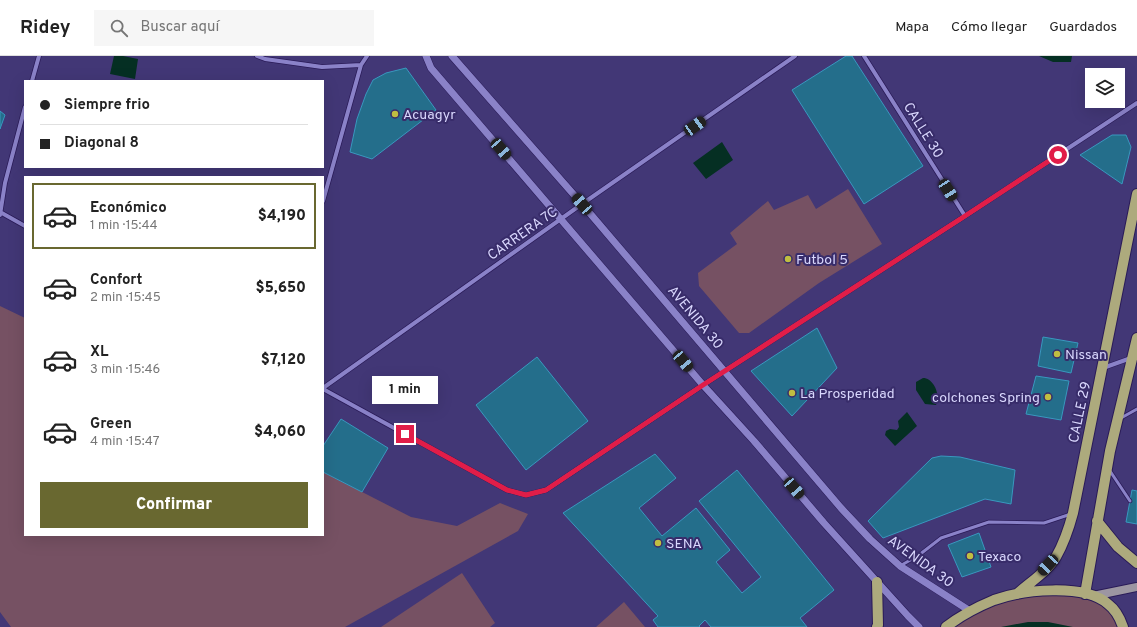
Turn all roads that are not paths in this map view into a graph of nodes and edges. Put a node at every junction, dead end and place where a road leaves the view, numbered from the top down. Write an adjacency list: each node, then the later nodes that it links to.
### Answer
1 (38, 56): 9 (street)
2 (257, 56): 8 (street)
3 (367, 56): 8 (street)
4 (426, 56): 17 (street)
5 (452, 56): 14 (street, AVENIDA 30)
6 (795, 56): 14 (street, CARRERA 7C)
7 (864, 56): 16 (street, CALLE 30)
8 (361, 65): 13 (street)
9 (32, 80)
10 (1137, 102): 16 (street)
11 (24, 111): 15 (street)
12 (1137, 194): 21 (main road, CALLE 29)
13 (324, 197)
14 (582, 204): 17 (street, CARRERA 7C); 22 (street, AVENIDA 30)
15 (0, 213): 18 (street)
16 (965, 216): 22 (street)
17 (561, 219): 23 (street); 24 (street, CARRERA 7C)
18 (24, 225)
19 (1137, 338): 20 (main road)
20 (1135, 356): 21 (street); 27 (main road)
21 (1103, 368): 30 (main road, CALLE 29)
22 (725, 371): 23 (street); 33 (street, AVENIDA 30)
23 (703, 385): 25 (street); 34 (street)
24 (324, 387)
25 (324, 389)
26 (1137, 409): 27 (lane)
27 (1117, 420): 28 (main road)
28 (1107, 468): 29 (lane); 31 (main road)
29 (1130, 501)
30 (1073, 513): 33 (lane); 36 (main road, CALLE 29)
31 (1097, 521): 32 (main road); 37 (main road)
32 (1137, 563)
33 (900, 566): 38 (street, AVENIDA 30)
34 (877, 582): 39 (main road); 40 (street)
35 (1137, 586): 37 (main road)
36 (1017, 594): 37 (main road); 38 (main road)
37 (1089, 595): 42 (main road)
38 (970, 611): 41 (main road)
39 (877, 627)
40 (919, 627)
41 (946, 627)
42 (1123, 627)

